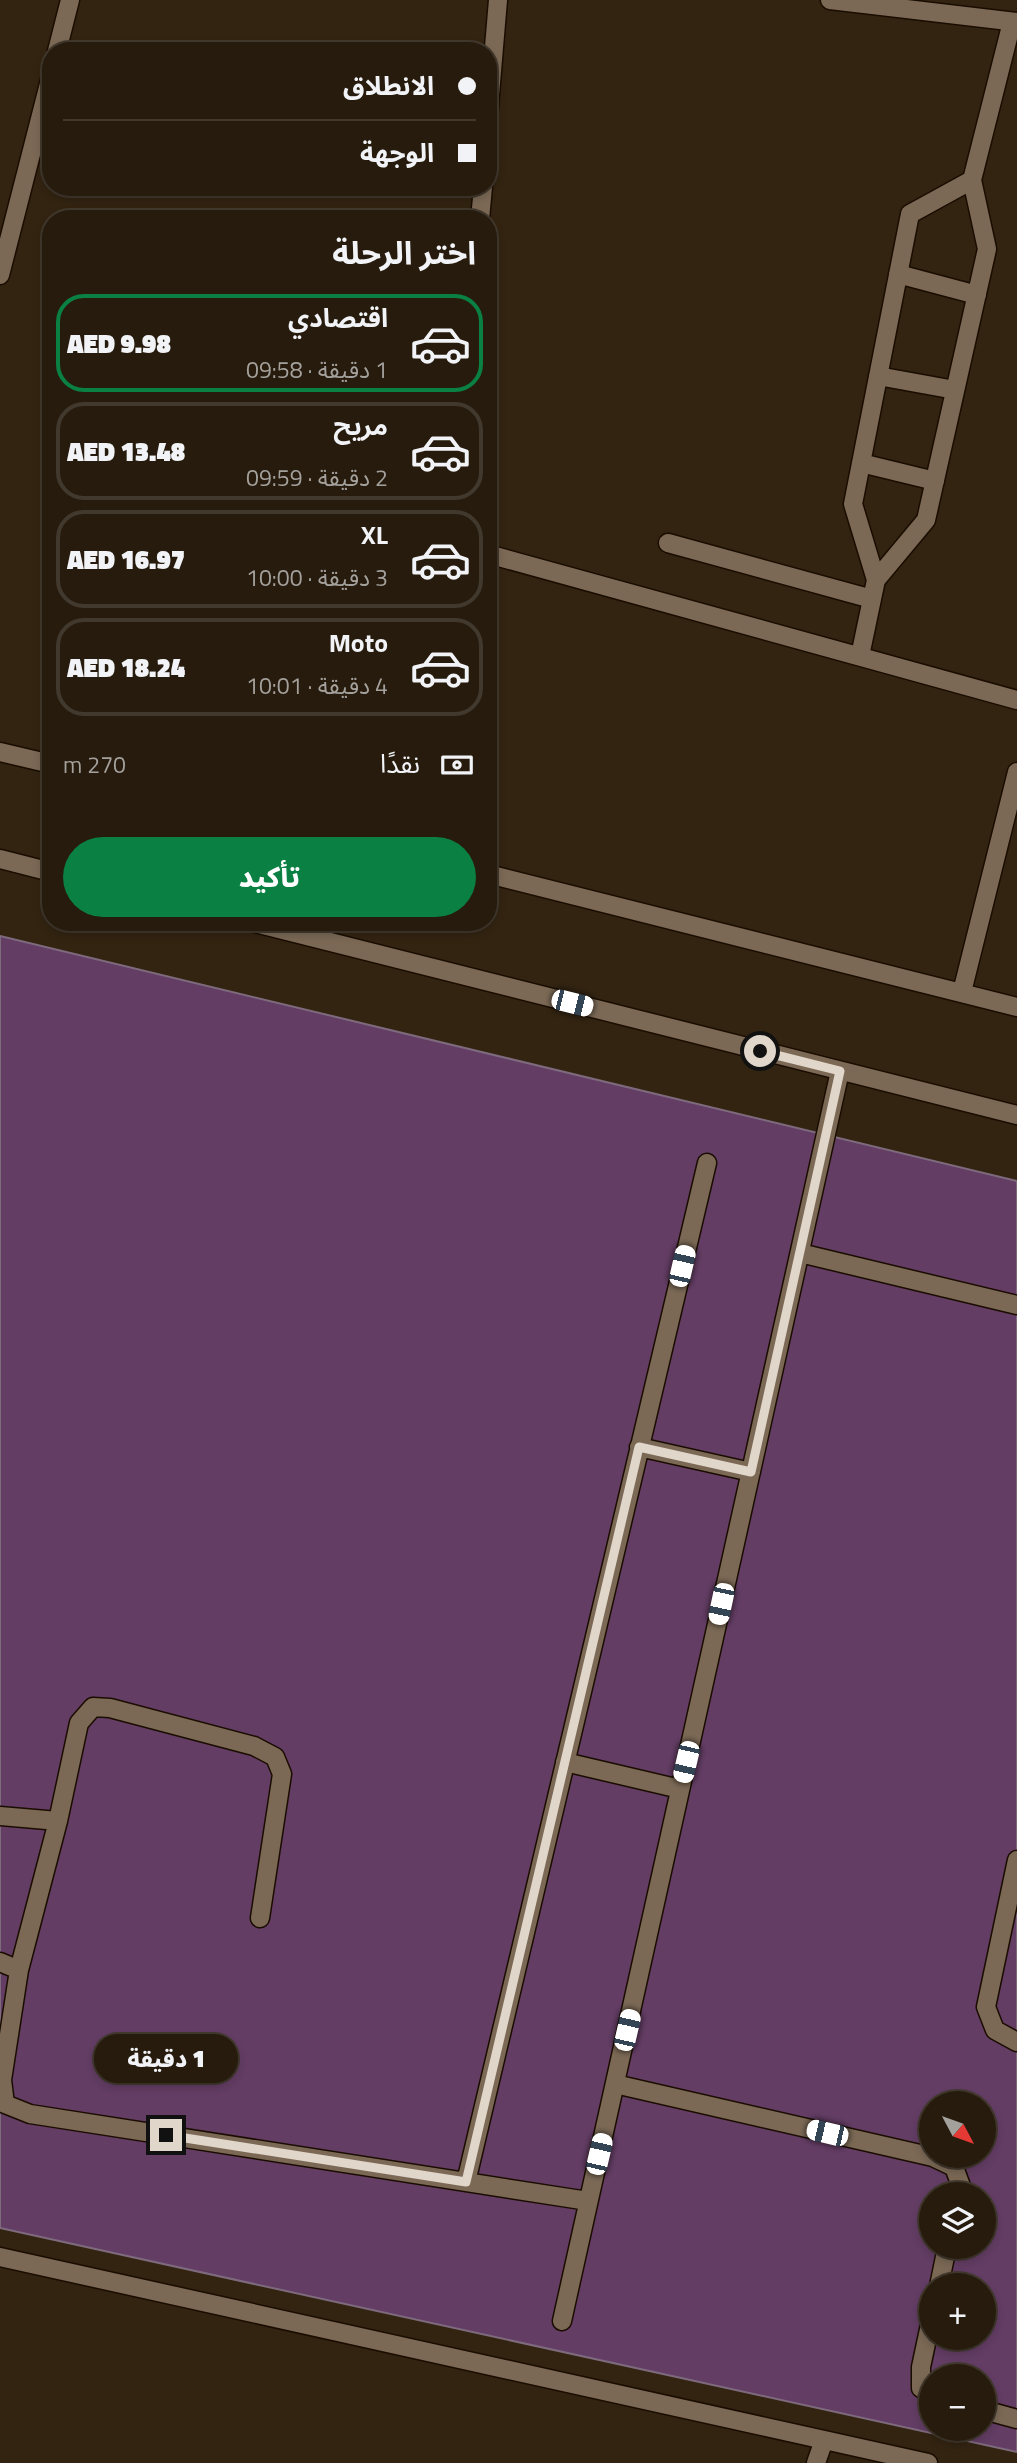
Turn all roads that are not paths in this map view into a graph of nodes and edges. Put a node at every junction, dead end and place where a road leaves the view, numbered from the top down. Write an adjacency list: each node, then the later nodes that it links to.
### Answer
1 (70, 0): 5 (street)
2 (498, 0): 6 (street)
3 (830, 0): 4 (street)
4 (1014, 22): 8 (street)
5 (59, 42)
6 (494, 42)
7 (42, 111): 10 (street)
8 (972, 180): 9 (street); 11 (street)
9 (898, 274): 11 (street); 12 (street)
10 (0, 275)
11 (977, 295): 13 (street)
12 (878, 376): 13 (street); 14 (street)
13 (955, 390): 15 (street)
14 (861, 463): 15 (street); 18 (street)
15 (935, 481): 18 (street)
16 (668, 542): 19 (street)
17 (497, 556): 20 (street)
18 (876, 580): 19 (street)
19 (872, 599): 20 (street)
20 (860, 656): 21 (street)
21 (1017, 699)
22 (0, 752): 23 (street)
23 (42, 762)
24 (1017, 772): 29 (street)
25 (0, 859): 26 (street)
26 (42, 870)
27 (497, 876): 29 (street)
28 (287, 931): 31 (street)
29 (962, 992): 30 (street)
30 (1017, 1007)
31 (840, 1071): 32 (street); 34 (street)
32 (1017, 1115)
33 (707, 1163): 36 (street)
34 (800, 1253): 35 (street); 37 (street)
35 (1017, 1305)
36 (639, 1447): 37 (street); 38 (street)
37 (751, 1472): 39 (street)
38 (565, 1762): 39 (street); 49 (street)
39 (680, 1789): 48 (street)
40 (0, 1816): 41 (street)
41 (58, 1821): 44 (street); 46 (street)
42 (1017, 1860): 43 (street)
43 (1012, 1904): 47 (street)
44 (260, 1918)
45 (0, 1962): 46 (street)
46 (19, 1970): 49 (street)
47 (1017, 2042)
48 (615, 2084): 50 (street); 51 (street)
49 (466, 2182): 51 (street)
50 (960, 2182)
51 (588, 2201): 53 (street)
52 (0, 2257): 56 (street)
53 (562, 2321)
54 (996, 2413): 55 (street)
55 (1017, 2419)
56 (824, 2440): 57 (street); 58 (street)
57 (816, 2463)
58 (928, 2463)

